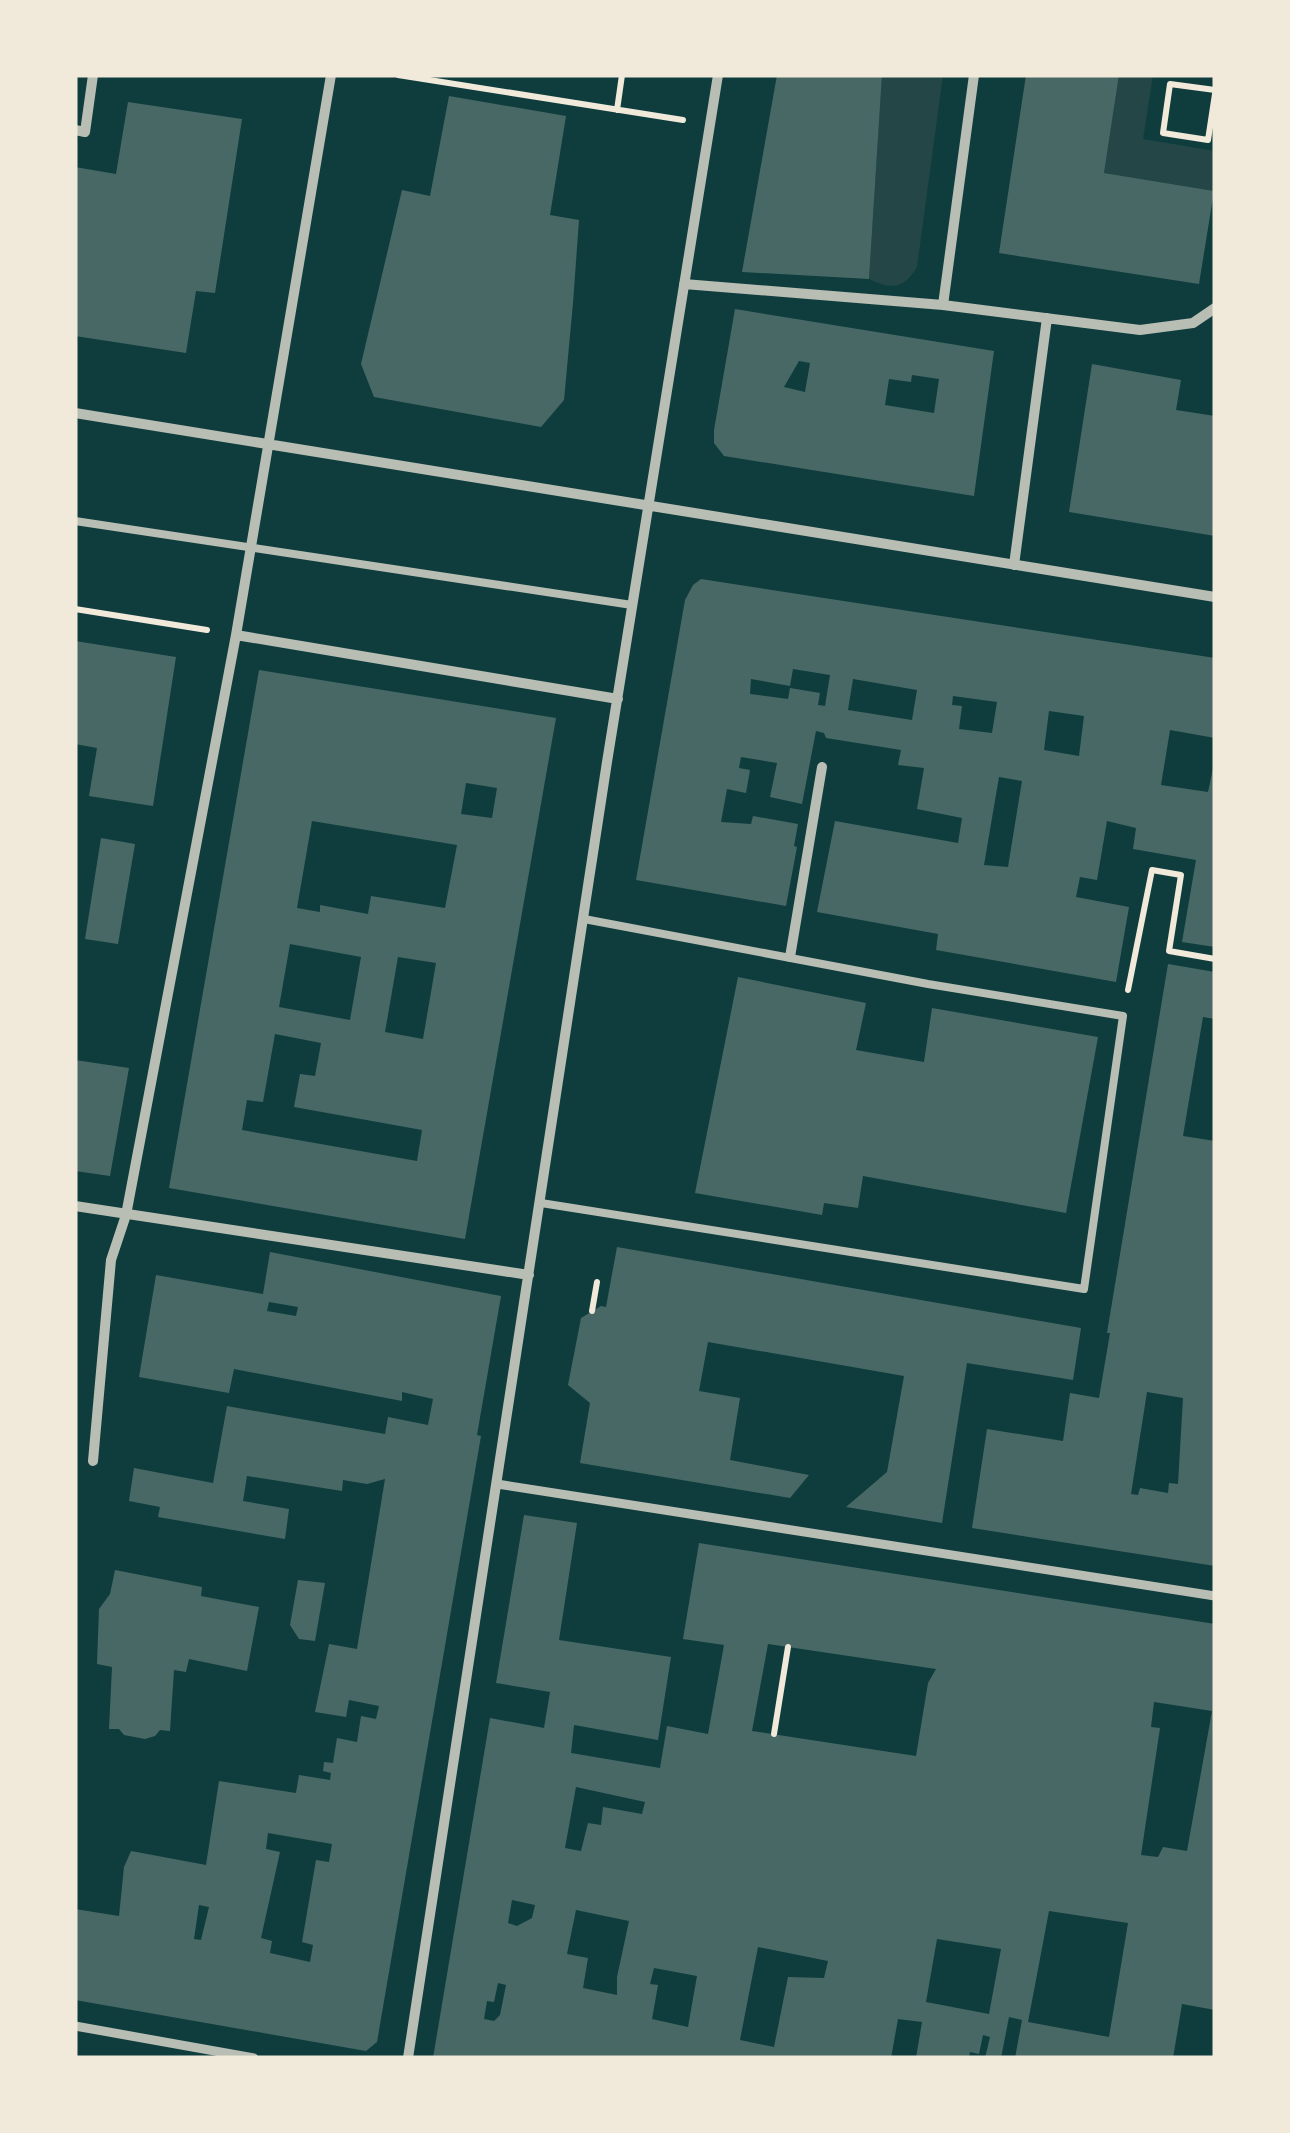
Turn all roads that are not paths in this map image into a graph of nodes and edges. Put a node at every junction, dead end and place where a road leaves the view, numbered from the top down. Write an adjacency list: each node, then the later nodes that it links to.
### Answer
1 (94, 75): 5 (street)
2 (332, 75): 11 (street)
3 (718, 75): 6 (street)
4 (974, 75): 7 (street)
5 (75, 130)
6 (684, 284): 7 (street); 12 (street)
7 (943, 305): 9 (street)
8 (1215, 308): 9 (street)
9 (1048, 318): 15 (street)
10 (75, 413): 11 (street)
11 (269, 444): 12 (street); 14 (street)
12 (648, 504): 15 (street); 17 (street)
13 (75, 521): 14 (lane)
14 (251, 549): 17 (lane); 18 (street)
15 (1014, 565): 16 (street)
16 (1215, 598)
17 (632, 605): 19 (street)
18 (236, 634): 19 (street); 25 (street)
19 (618, 699): 21 (street)
20 (822, 767): 22 (street)
21 (584, 920): 22 (lane); 23 (street)
22 (790, 958): 23 (lane)
23 (541, 1203): 26 (street)
24 (75, 1206): 25 (street)
25 (126, 1215): 26 (street); 27 (street)
26 (528, 1275): 28 (street)
27 (93, 1462)
28 (497, 1484): 29 (street); 32 (street)
29 (1215, 1596)
30 (75, 2026): 31 (street)
31 (254, 2058)
32 (408, 2058)

